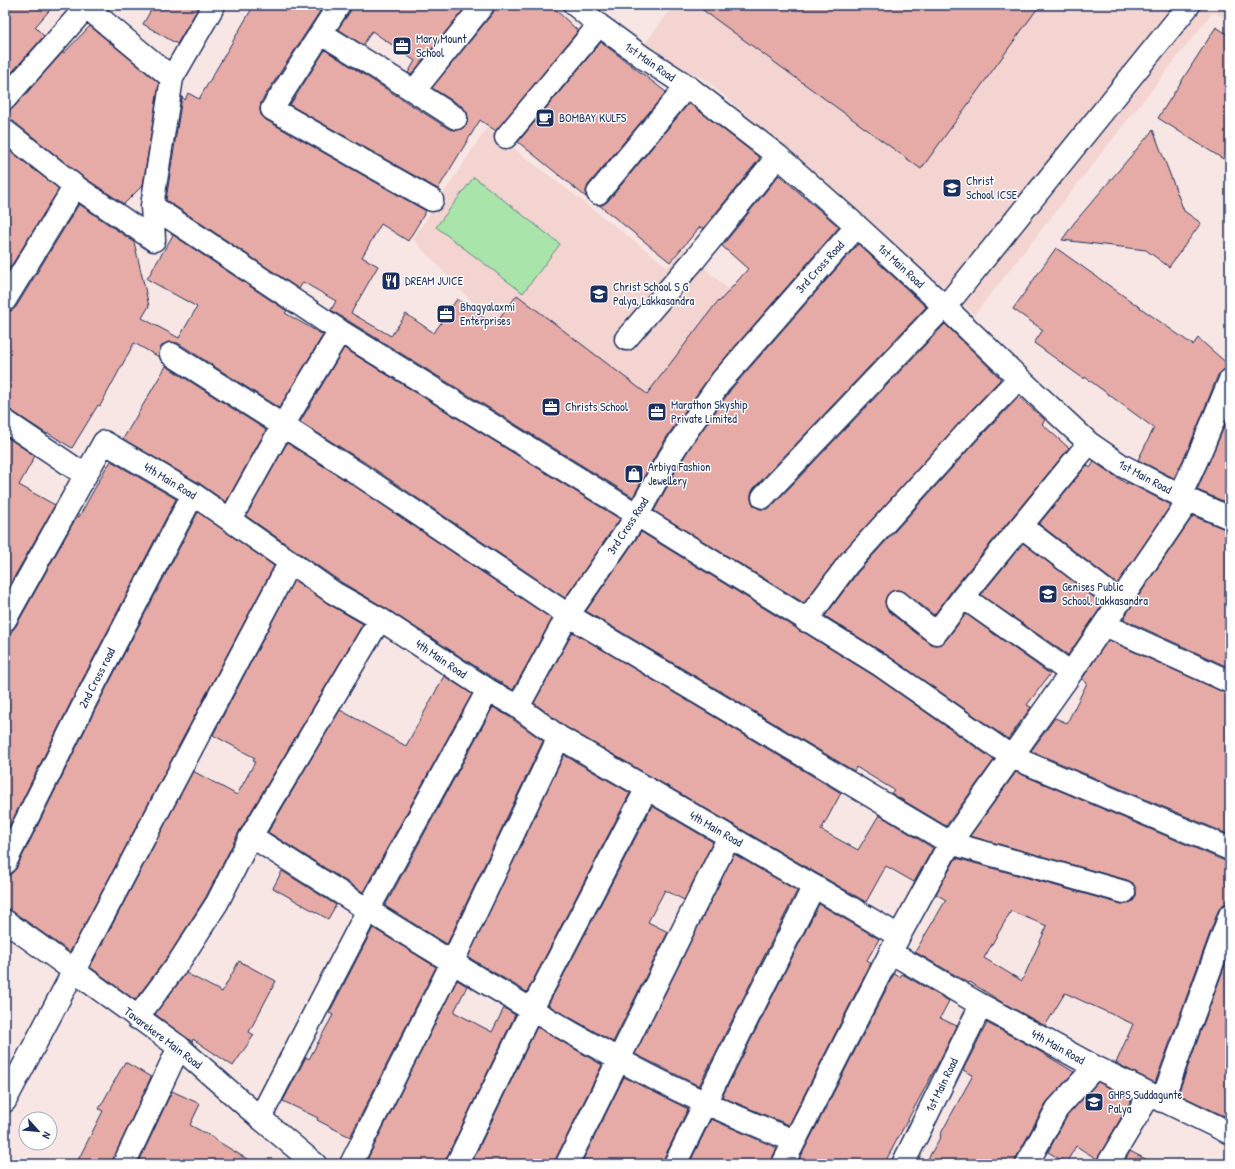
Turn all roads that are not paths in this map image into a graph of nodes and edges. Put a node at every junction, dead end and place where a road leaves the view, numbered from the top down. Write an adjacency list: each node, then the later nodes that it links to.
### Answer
1 (214, 5): 9 (street)
2 (339, 5): 8 (street)
3 (483, 5): 11 (street)
4 (575, 5): 7 (street, 1st Main Road)
5 (1188, 5): 23 (street)
6 (86, 6): 9 (street); 12 (street)
7 (598, 25): 10 (street, 1st Main Road); 15 (street)
8 (321, 33): 11 (street); 19 (street)
9 (172, 78): 20 (street)
10 (687, 86): 16 (street, 1st Main Road); 18 (street)
11 (414, 90): 13 (street)
12 (5, 100)
13 (456, 118)
14 (5, 131): 17 (street)
15 (506, 137)
16 (778, 156): 21 (street, 1st Main Road); 25 (street)
17 (75, 186): 20 (street); 22 (street)
18 (598, 193)
19 (432, 200)
20 (152, 206): 24 (street)
21 (857, 226): 23 (street, 1st Main Road); 36 (street, 3rd Cross Road)
22 (5, 300)
23 (944, 306): 27 (street, 1st Main Road); 34 (street)
24 (340, 331): 30 (street); 36 (street)
25 (626, 339)
26 (171, 354): 30 (street)
27 (1019, 378): 31 (street, 1st Main Road); 47 (street)
28 (1230, 380): 35 (street)
29 (5, 421): 32 (street)
30 (283, 425): 38 (street); 44 (street)
31 (1089, 443): 35 (street, 1st Main Road); 39 (street)
32 (85, 475): 33 (street, 4th Main Road); 46 (street)
33 (193, 494): 38 (street, 4th Main Road); 60 (street, 2nd Cross road)
34 (763, 497)
35 (1185, 498): 37 (street, 1st Main Road); 43 (street)
36 (637, 516): 44 (street, 3rd Cross Road); 47 (street)
37 (1230, 518)
38 (230, 520): 40 (street, 4th Main Road)
39 (1021, 526): 41 (street); 43 (street)
40 (290, 562): 45 (street, 4th Main Road); 68 (street)
41 (963, 597): 42 (street); 49 (street)
42 (897, 602)
43 (1120, 602): 48 (street)
44 (568, 615): 52 (street, 3rd Cross Road); 58 (street)
45 (380, 619): 51 (street, 4th Main Road); 56 (street)
46 (5, 620)
47 (806, 621): 54 (street)
48 (1105, 625): 49 (street); 50 (street)
49 (1072, 673): 54 (street)
50 (1230, 682)
51 (488, 690): 52 (street, 4th Main Road); 63 (street)
52 (518, 707): 53 (street, 4th Main Road)
53 (559, 737): 55 (street, 4th Main Road); 67 (street)
54 (1012, 757): 58 (street); 59 (street)
55 (647, 788): 57 (street, 4th Main Road); 70 (street)
56 (251, 836): 63 (street); 71 (street)
57 (729, 837): 61 (street, 4th Main Road); 73 (street)
58 (950, 842): 62 (street); 66 (street)
59 (1230, 849)
60 (5, 863)
61 (814, 886): 66 (street, 4th Main Road); 77 (street)
62 (1124, 892)
63 (368, 910): 67 (street); 78 (street)
64 (1230, 915): 75 (street)
65 (5, 921): 68 (street, Tavarekere Main Road)
66 (895, 944): 69 (street, 4th Main Road); 80 (street)
67 (452, 963): 70 (street); 83 (street)
68 (73, 971): 71 (street, Tavarekere Main Road); 76 (street)
69 (981, 1005): 74 (street, 4th Main Road); 88 (street, 1st Main Road)
70 (532, 1009): 73 (street); 84 (street)
71 (137, 1018): 72 (street, Tavarekere Main Road)
72 (179, 1047): 78 (street, Tavarekere Main Road); 82 (street)
73 (619, 1060): 77 (street); 85 (street)
74 (1095, 1067): 75 (street, 4th Main Road); 89 (street)
75 (1156, 1097): 79 (street, 4th Main Road); 90 (street)
76 (5, 1101)
77 (705, 1103): 80 (street); 86 (street)
78 (260, 1118): 81 (street, Tavarekere Main Road)
79 (1230, 1133)
80 (794, 1141): 87 (street)
81 (307, 1161)
82 (124, 1164)
83 (351, 1164)
84 (457, 1164)
85 (567, 1164)
86 (675, 1164)
87 (783, 1164)
88 (903, 1164)
89 (1027, 1164)
90 (1108, 1164)

